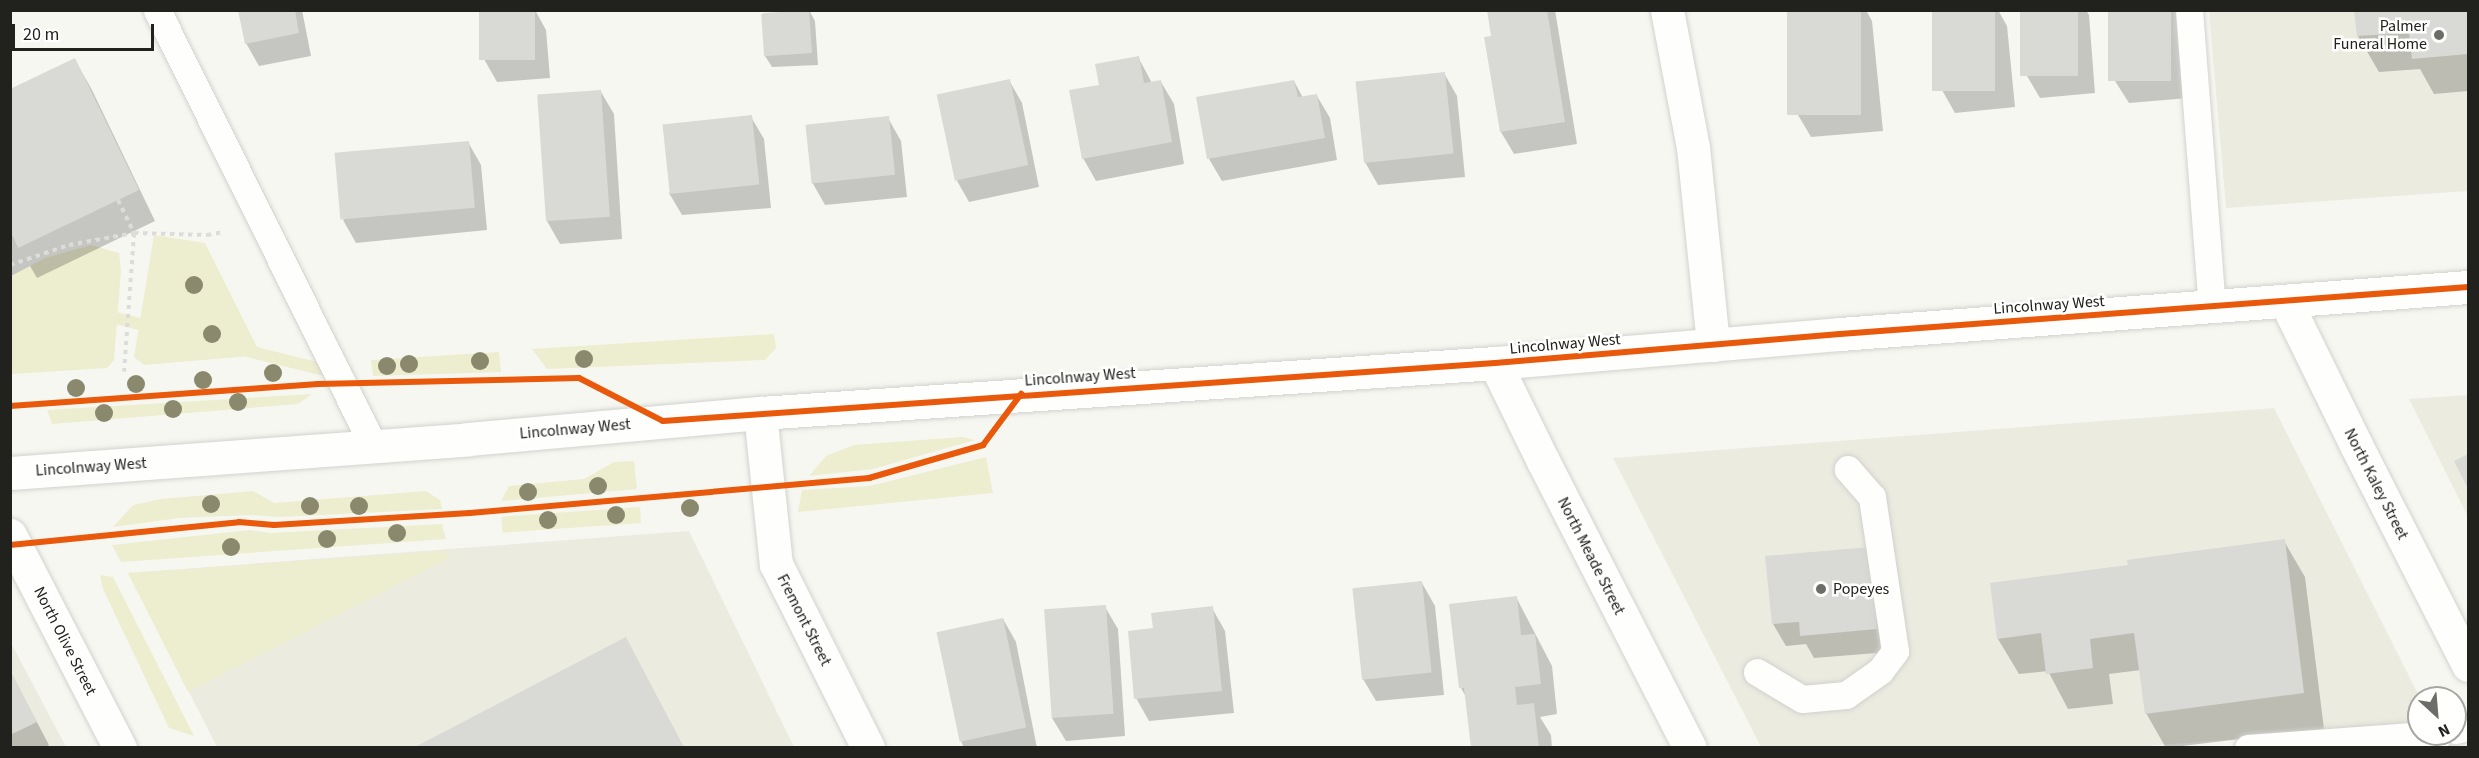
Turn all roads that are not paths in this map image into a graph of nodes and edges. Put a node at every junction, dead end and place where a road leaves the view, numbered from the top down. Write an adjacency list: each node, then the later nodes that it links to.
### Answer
1 (157, 10): 10 (lane)
2 (1667, 10): 7 (main road)
3 (2189, 10): 6 (lane)
4 (2469, 286): 5 (main road, Lincolnway West)
5 (2286, 302): 6 (main road, Lincolnway West); 14 (main road, North Kaley Street)
6 (2212, 307): 7 (main road, Lincolnway West)
7 (1713, 345): 8 (main road, Lincolnway West)
8 (1496, 363): 9 (main road, Lincolnway West); 19 (main road, North Meade Street)
9 (759, 413): 10 (main road, Lincolnway West); 18 (main road, Fremont Street)
10 (373, 446): 12 (main road, Lincolnway West)
11 (1848, 469): 15 (lane)
12 (10, 473)
13 (10, 535): 17 (main road, North Olive Street)
14 (2469, 665)
15 (1756, 672)
16 (2407, 736): 20 (lane)
17 (120, 747)
18 (868, 747)
19 (1690, 747)
20 (2248, 747)

